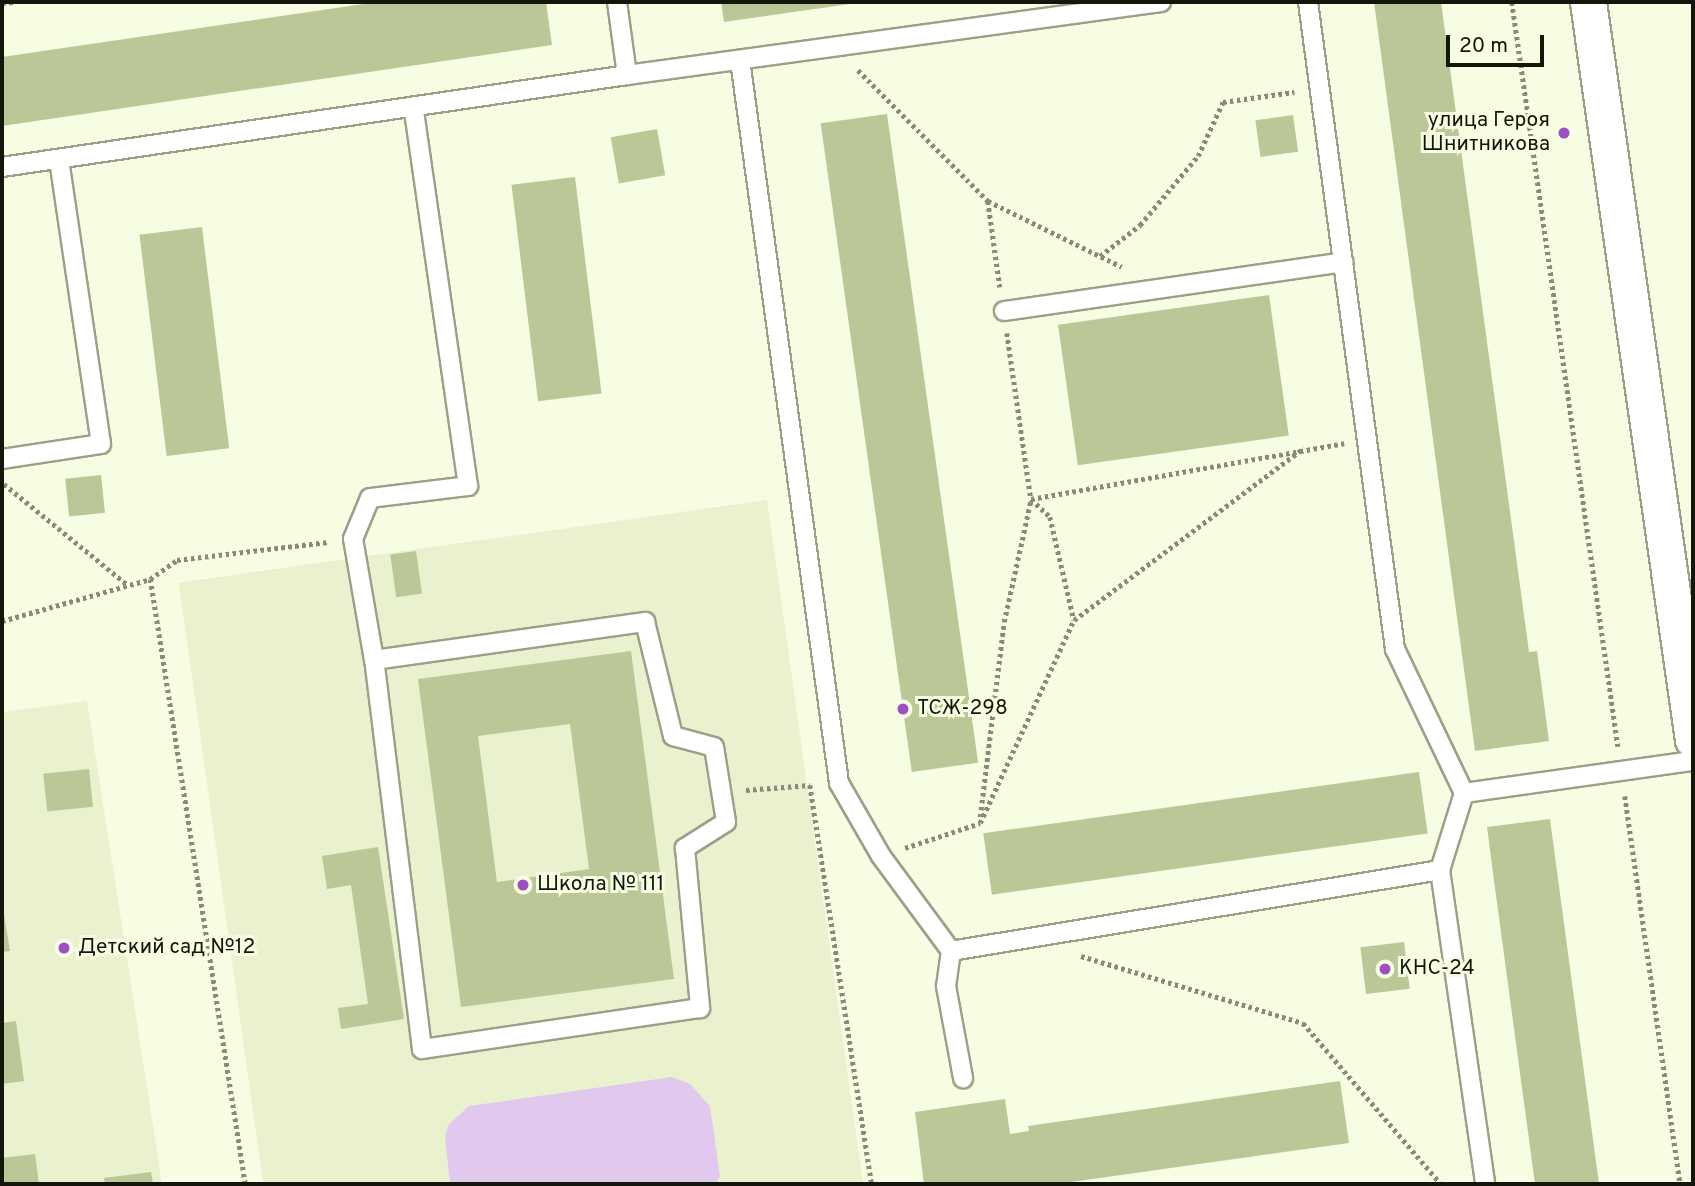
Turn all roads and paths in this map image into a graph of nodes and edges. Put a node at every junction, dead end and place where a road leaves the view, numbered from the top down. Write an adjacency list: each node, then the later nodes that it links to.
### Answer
1 (14, 2): 7 (path)
2 (617, 2): 10 (lane)
3 (1161, 2): 8 (lane)
4 (1308, 2): 11 (lane)
5 (1512, 2): 33 (path)
6 (1588, 2): 31 (street)
7 (2, 4)
8 (835, 47): 9 (lane); 15 (path)
9 (740, 60): 10 (lane); 34 (lane)
10 (627, 75): 12 (lane)
11 (1319, 89): 16 (path); 17 (lane)
12 (414, 109): 13 (lane); 25 (lane)
13 (59, 161): 14 (lane); 22 (lane)
14 (2, 167)
15 (988, 201): 16 (path); 19 (path)
16 (1100, 256): 18 (path)
17 (1343, 262): 18 (lane); 20 (lane)
18 (1160, 286): 19 (lane)
19 (1004, 311): 24 (path)
20 (1367, 440): 21 (path); 37 (lane)
21 (1305, 447): 24 (path); 28 (path)
22 (2, 459)
23 (2, 481): 27 (path)
24 (1031, 499): 28 (path); 38 (path)
25 (353, 539): 26 (path); 30 (lane)
26 (150, 579): 27 (path); 44 (path)
27 (128, 585): 29 (path)
28 (1074, 620): 38 (path)
29 (2, 621)
30 (374, 660): 36 (lane); 36 (lane)
31 (1693, 740)
32 (1693, 761): 33 (lane)
33 (1621, 771): 37 (lane); 48 (path)
34 (839, 783): 35 (path); 39 (lane)
35 (810, 785): 36 (path); 45 (path)
36 (721, 792)
37 (1464, 793): 40 (lane)
38 (980, 823): 39 (path)
39 (881, 856): 41 (lane)
40 (1440, 870): 41 (lane); 47 (lane)
41 (951, 951): 43 (lane)
42 (1069, 953): 46 (path)
43 (963, 1078)
44 (245, 1184)
45 (872, 1184)
46 (1441, 1184)
47 (1485, 1184)
48 (1680, 1184)

